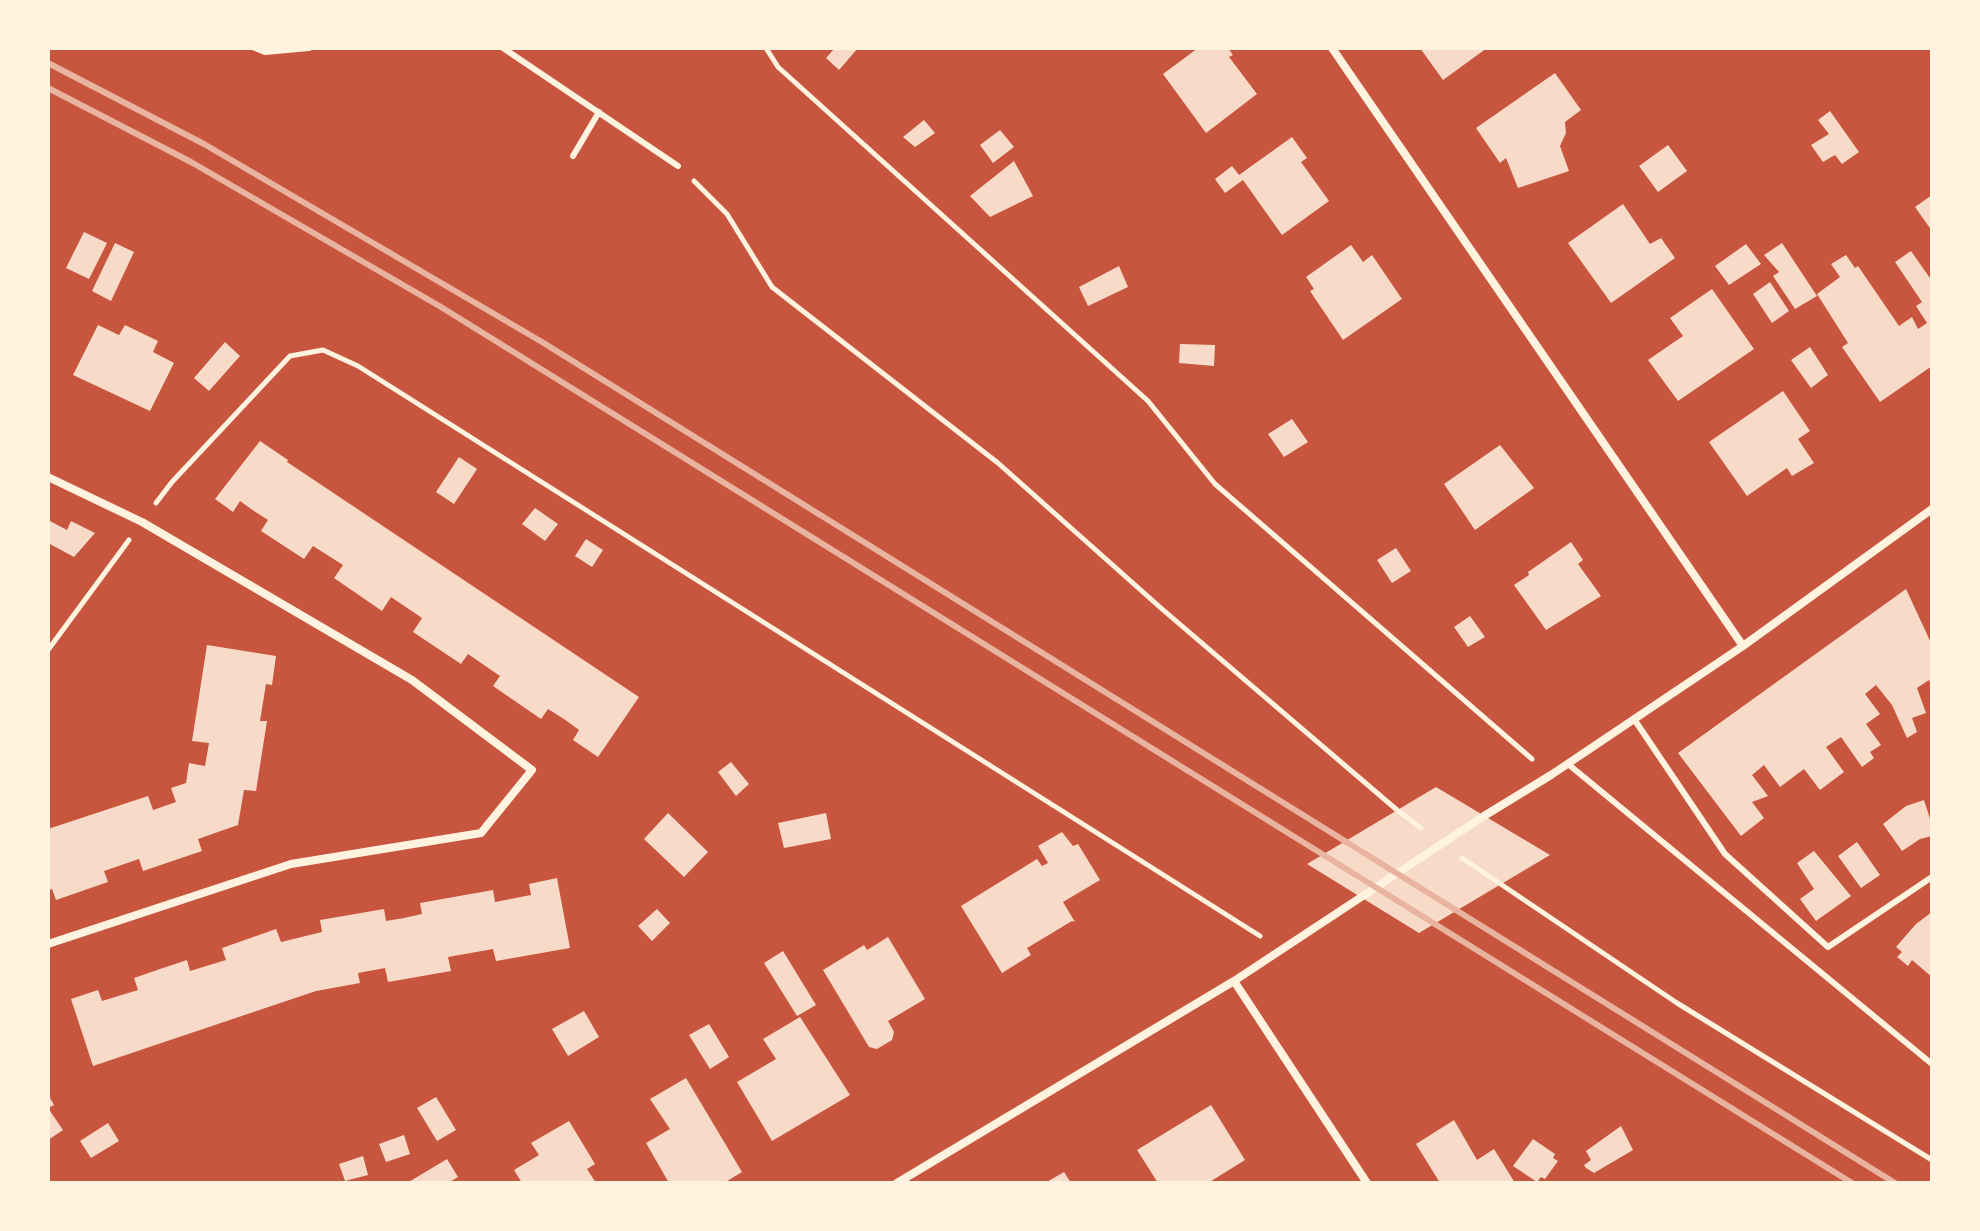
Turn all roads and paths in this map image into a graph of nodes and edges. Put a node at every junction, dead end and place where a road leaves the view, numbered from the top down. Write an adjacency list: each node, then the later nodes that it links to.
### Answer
1 (255, 48): 2 (lane)
2 (309, 48)
3 (503, 48): 6 (lane)
4 (766, 48): 16 (path)
5 (1332, 48): 12 (street)
6 (599, 112): 7 (lane); 8 (lane)
7 (573, 156)
8 (678, 166): 17 (path)
9 (48, 477): 11 (street)
10 (1932, 509): 12 (street)
11 (142, 522): 13 (path); 20 (street); 21 (path)
12 (1743, 646): 14 (street)
13 (48, 650)
14 (1634, 719): 15 (street); 18 (lane)
15 (1568, 764): 16 (street); 23 (lane)
16 (1551, 775): 21 (street)
17 (1397, 810)
18 (1932, 877)
19 (1499, 885): 24 (path)
20 (48, 944)
21 (1281, 949): 22 (street)
22 (1234, 981): 25 (street); 26 (street)
23 (1932, 1064)
24 (1932, 1160)
25 (897, 1183)
26 (1367, 1183)

